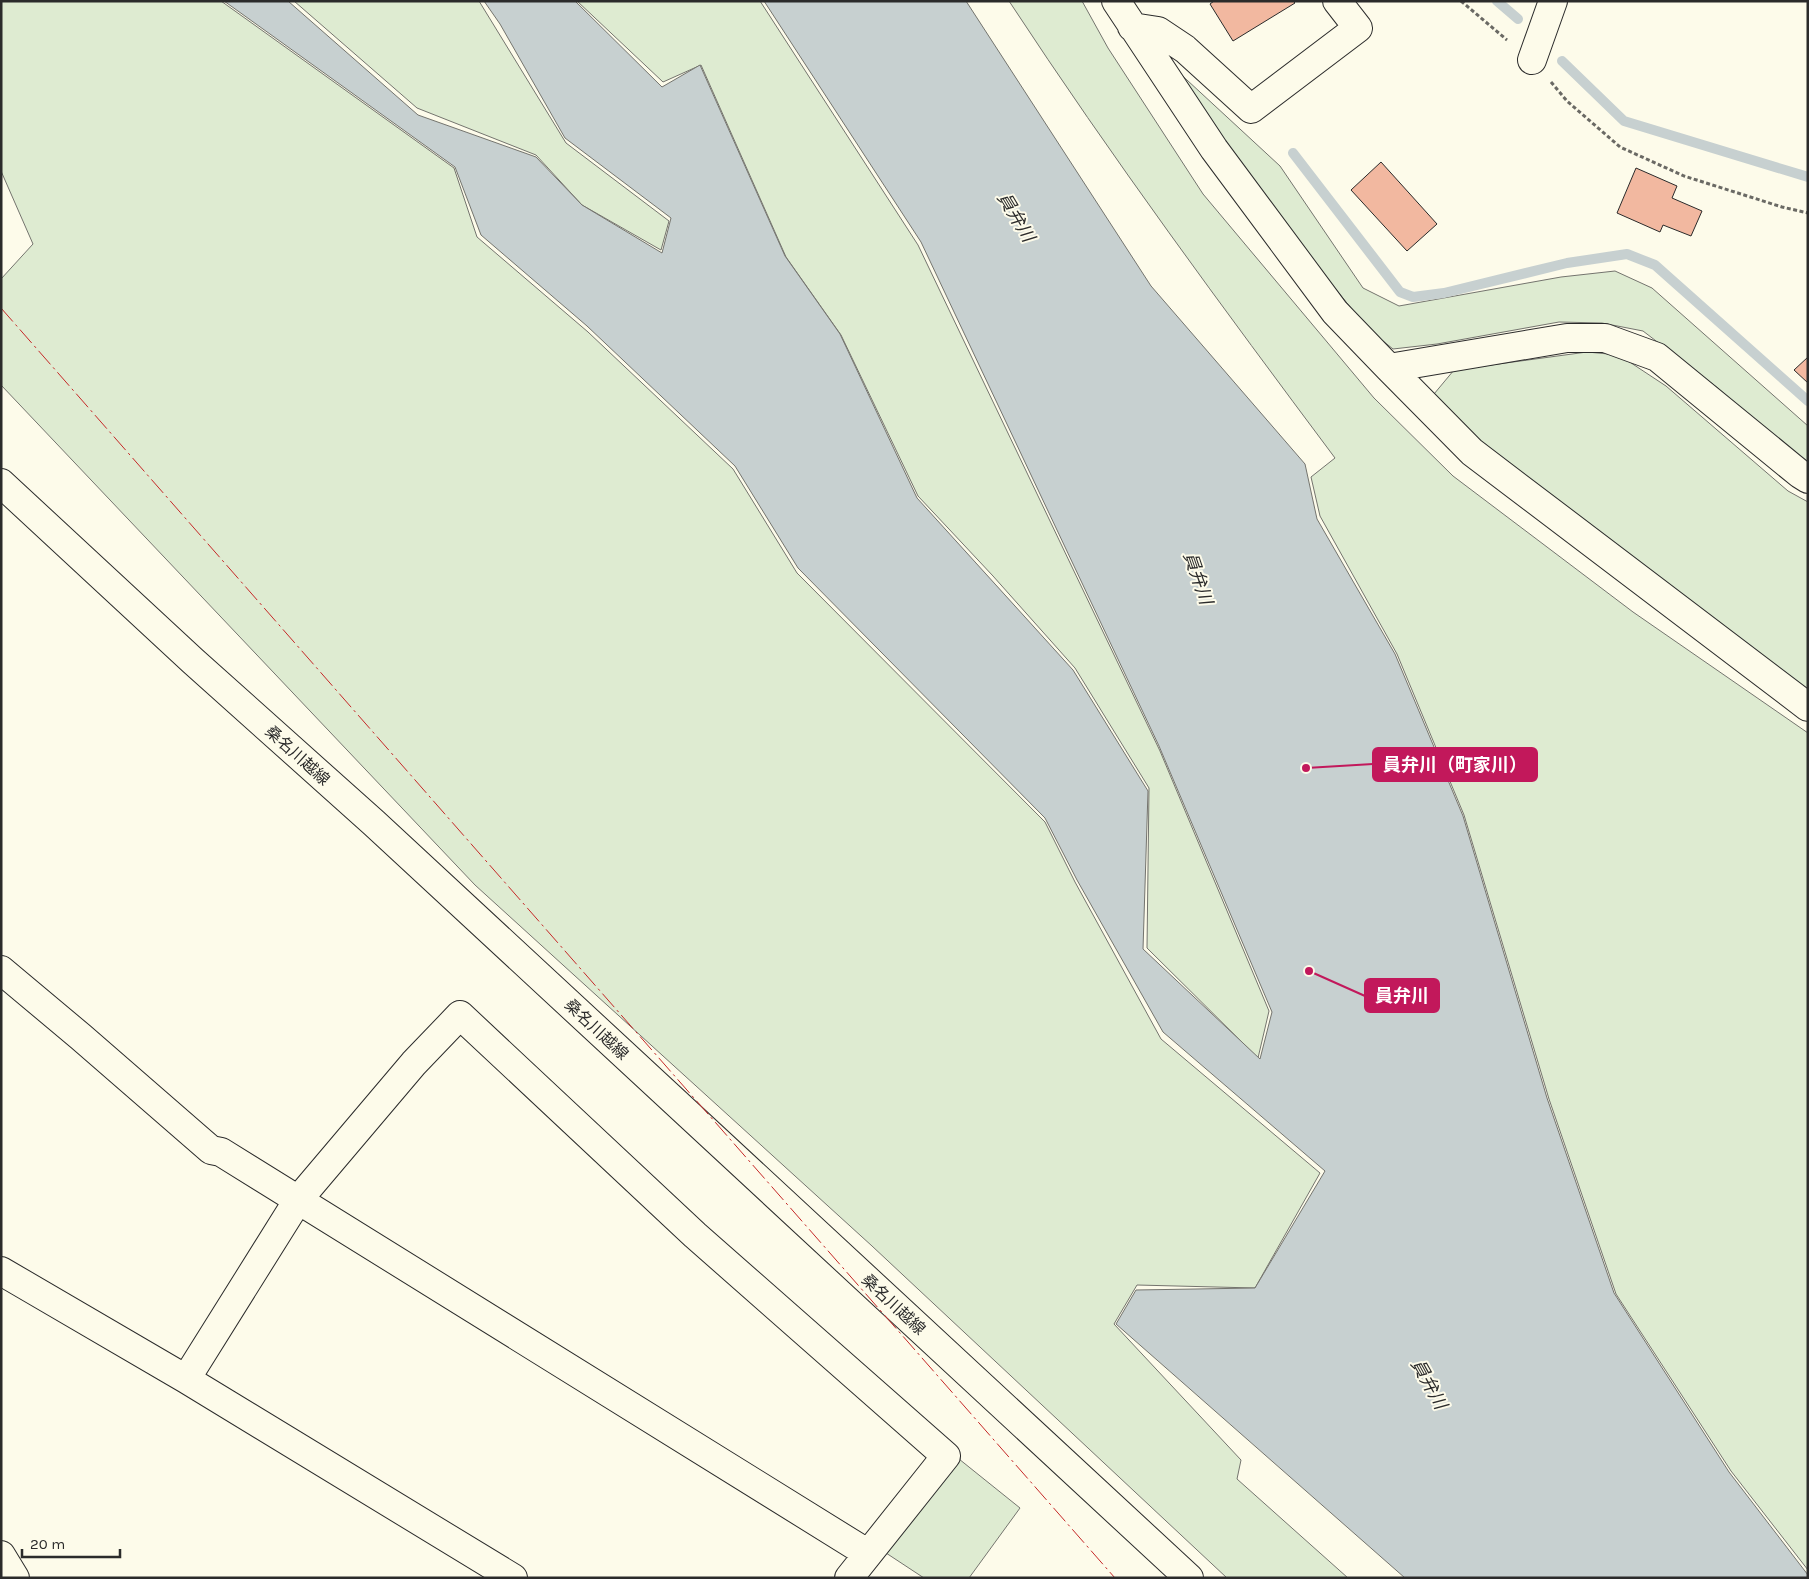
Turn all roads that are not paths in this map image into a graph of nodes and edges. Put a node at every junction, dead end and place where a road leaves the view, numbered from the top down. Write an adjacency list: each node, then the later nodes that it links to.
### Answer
1 (1116, 1): 4 (street)
2 (1337, 1): 4 (street)
3 (1553, 1): 5 (street)
4 (1132, 28): 6 (street)
5 (1532, 60)
6 (1389, 368): 7 (street); 9 (street)
7 (1808, 479)
8 (1, 483): 19 (street, 桑名川越線)
9 (1808, 707)
10 (1, 970): 11 (street)
11 (298, 1200): 13 (street); 14 (street); 14 (street)
12 (1, 1271): 13 (street)
13 (186, 1378): 17 (street)
14 (868, 1553): 18 (street)
15 (1, 1555): 16 (street)
16 (15, 1578)
17 (513, 1578)
18 (849, 1578)
19 (1189, 1578)

